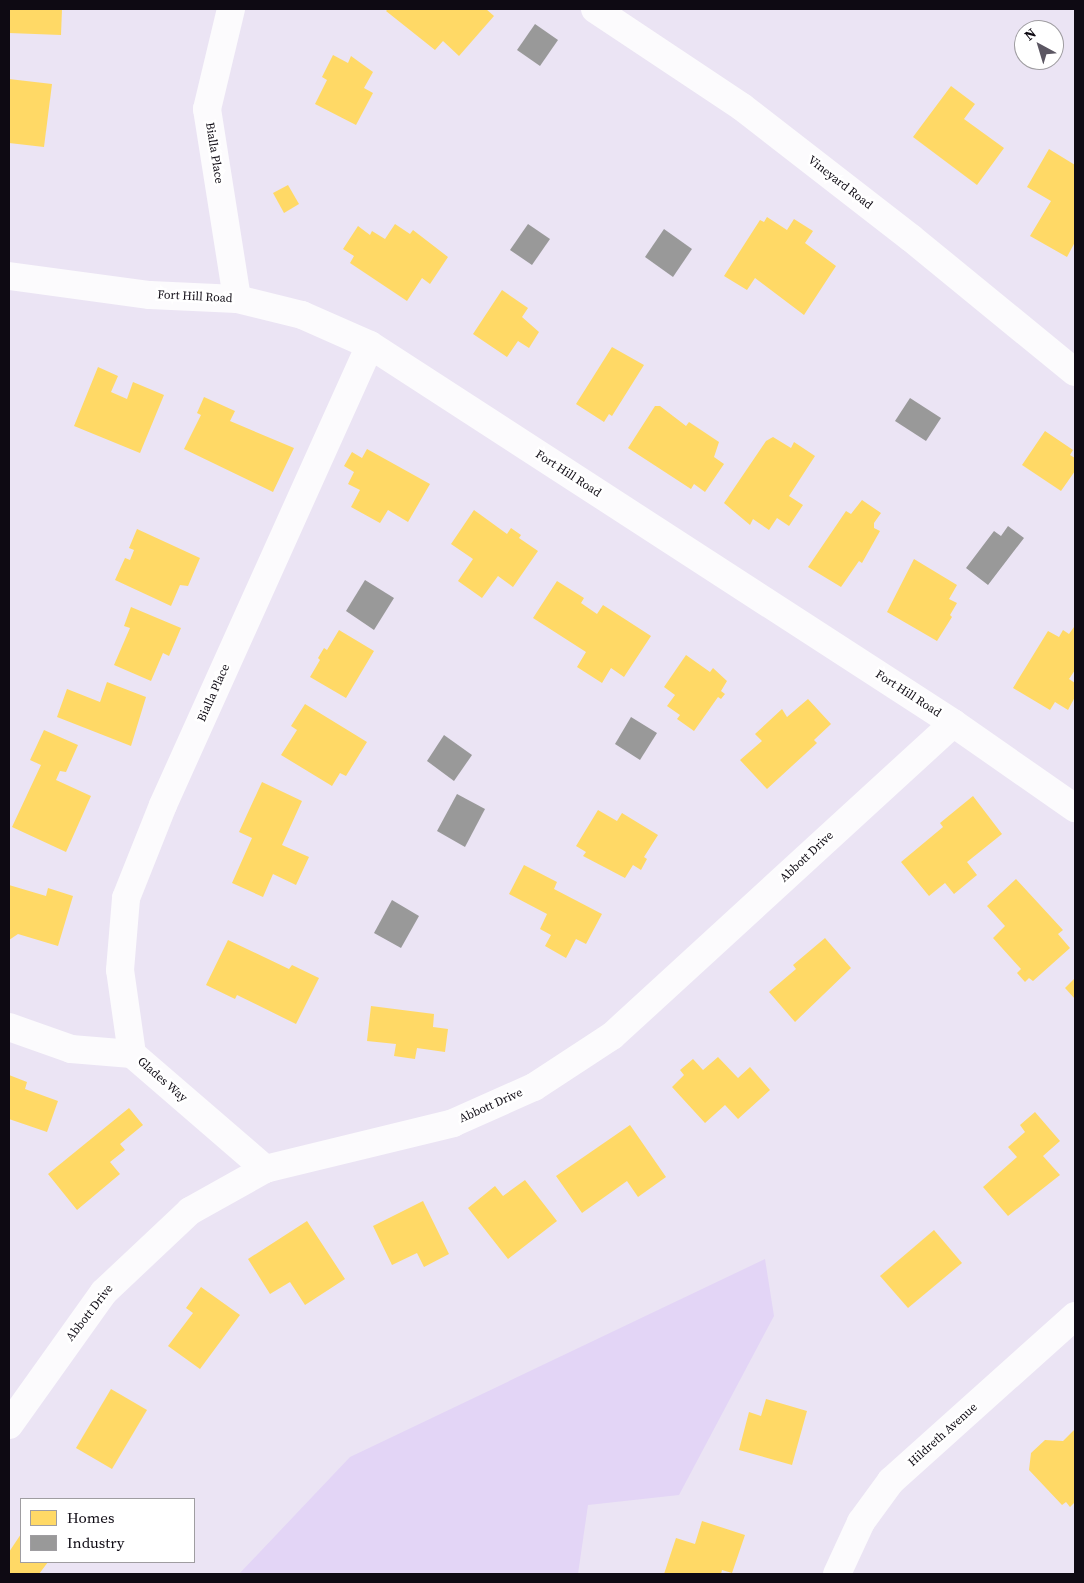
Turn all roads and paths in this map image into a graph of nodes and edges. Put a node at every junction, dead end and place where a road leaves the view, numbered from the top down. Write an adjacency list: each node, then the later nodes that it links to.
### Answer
1 (231, 9): 4 (street, Bialla Place)
2 (595, 9): 6 (street, Vineyard Road)
3 (9, 276): 4 (street, Fort Hill Road)
4 (237, 299): 5 (street, Fort Hill Road)
5 (370, 345): 7 (street, Fort Hill Road); 10 (street, Bialla Place)
6 (1075, 372)
7 (953, 723): 8 (street, Fort Hill Road); 11 (street, Abbott Drive)
8 (1075, 808)
9 (9, 1027): 10 (street, Glades Way)
10 (132, 1054): 11 (street, Glades Way)
11 (265, 1169): 13 (street, Abbott Drive)
12 (1075, 1316): 14 (street, Hildreth Avenue)
13 (9, 1425)
14 (837, 1574)

